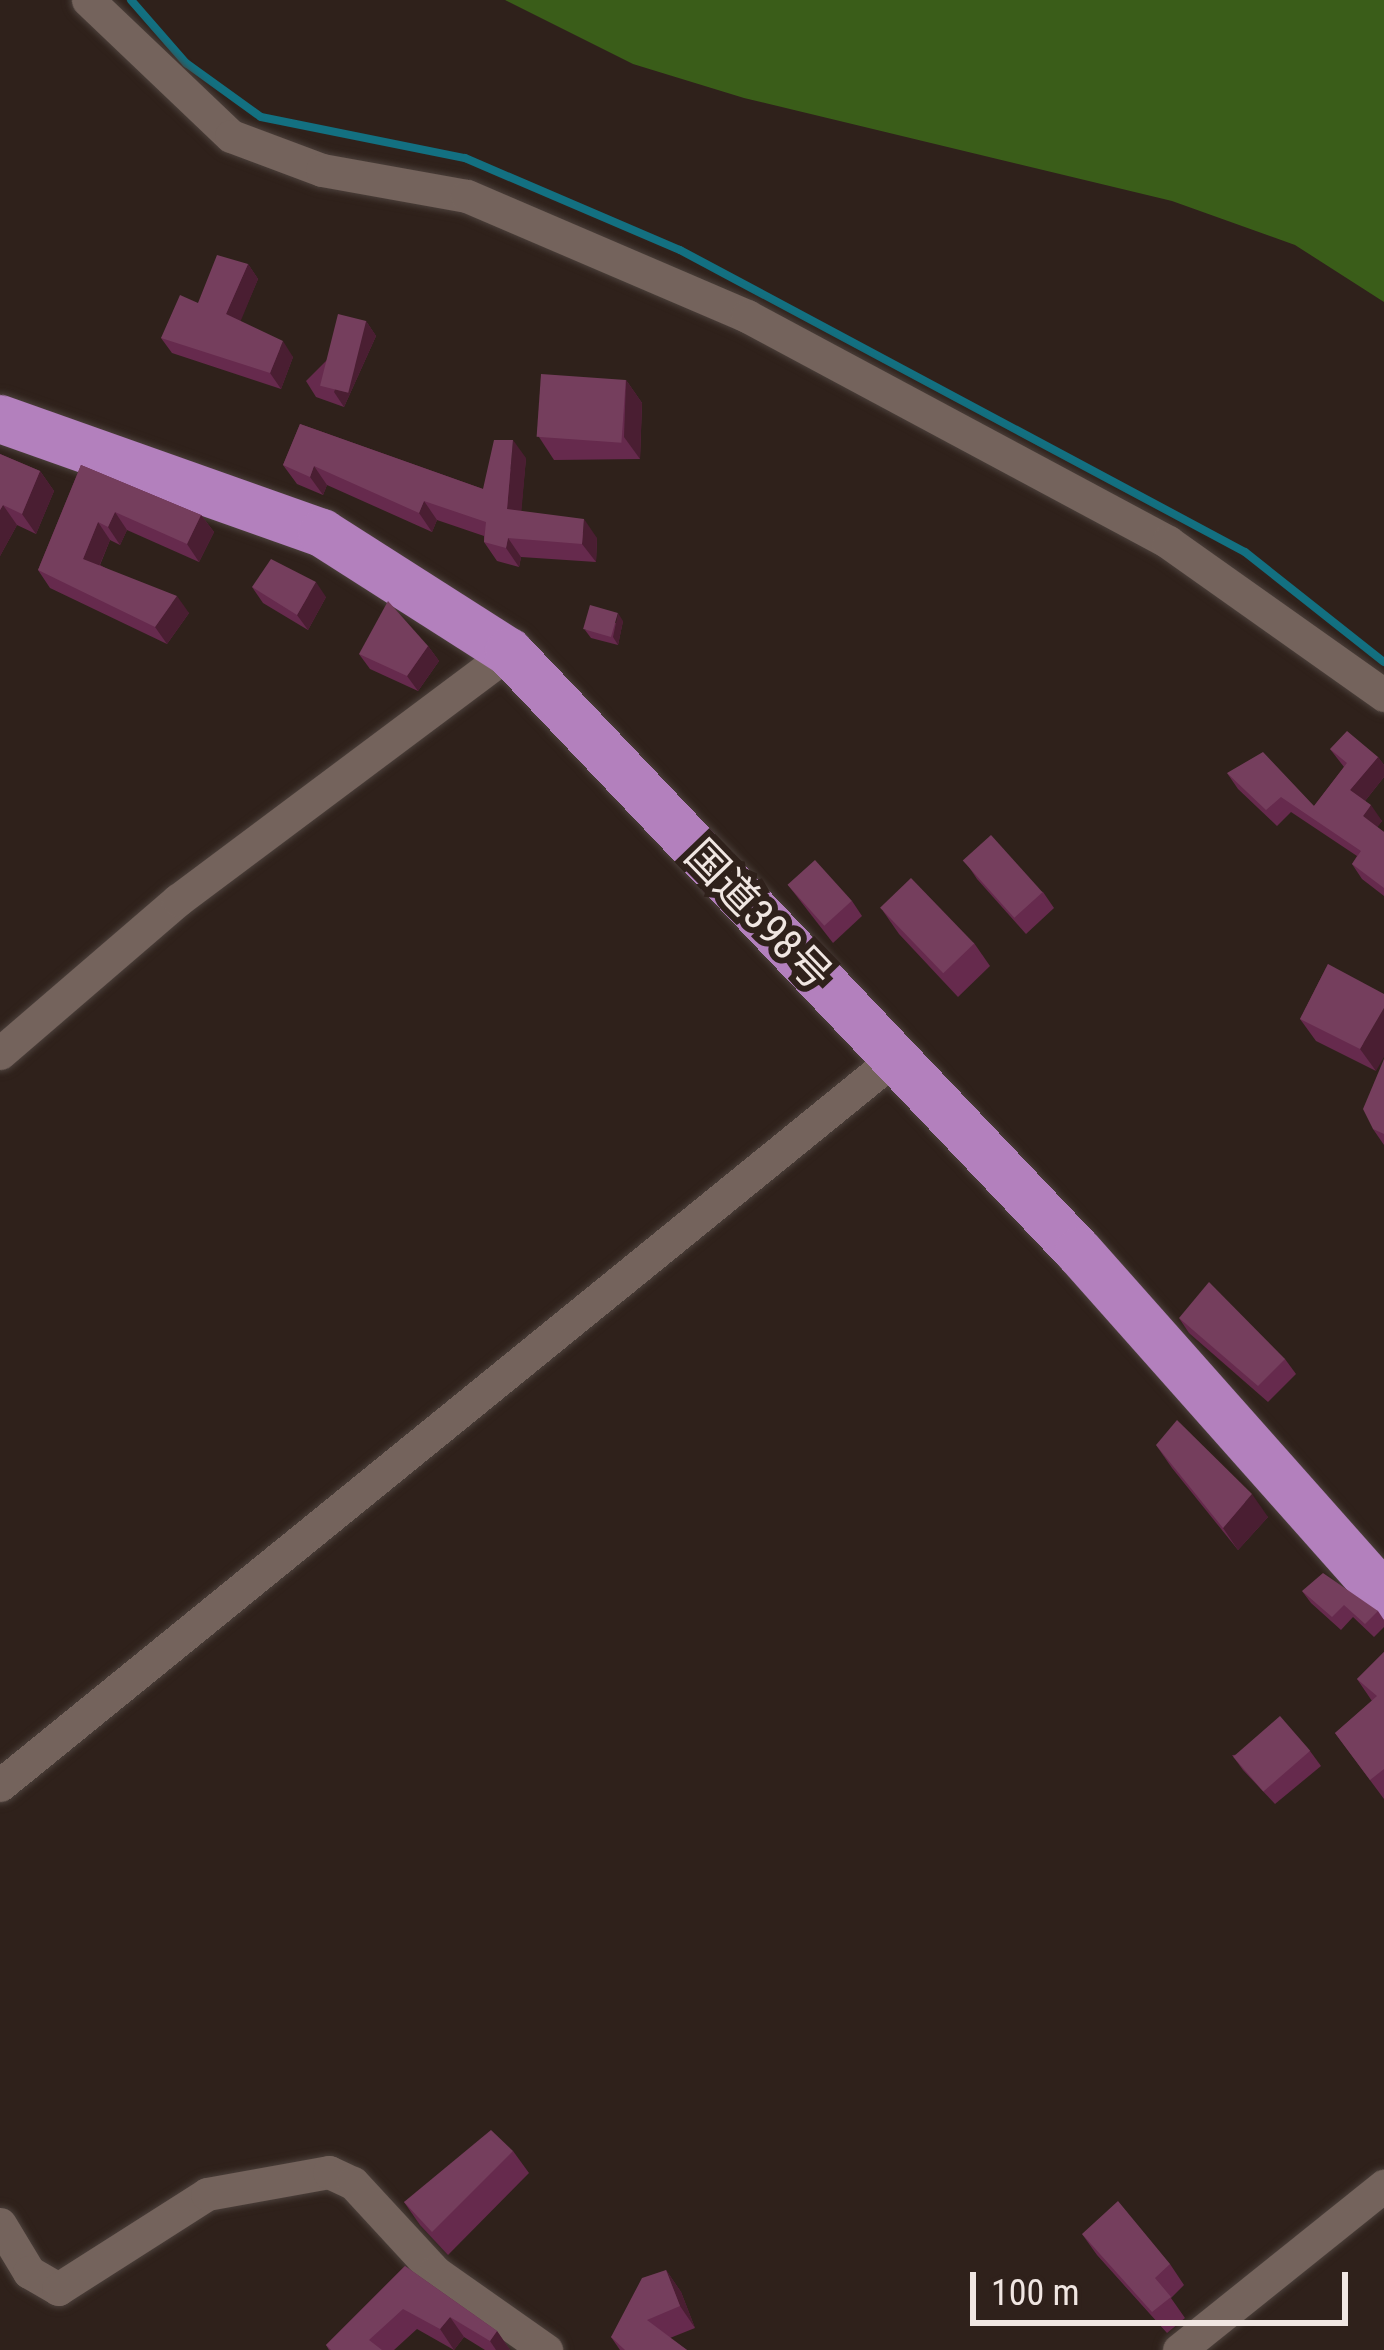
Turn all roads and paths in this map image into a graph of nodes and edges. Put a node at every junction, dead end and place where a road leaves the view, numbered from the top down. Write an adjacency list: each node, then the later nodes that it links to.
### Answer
1 (88, 0): 4 (street)
2 (0, 419): 3 (highway, 国道398号)
3 (509, 652): 5 (street); 6 (highway, 国道398号)
4 (1384, 695)
5 (0, 1053)
6 (895, 1058): 7 (highway, 国道398号); 8 (street)
7 (1384, 1596)
8 (0, 1786)
9 (1384, 2186): 12 (street)
10 (0, 2224): 11 (street)
11 (546, 2350)
12 (1179, 2350)

